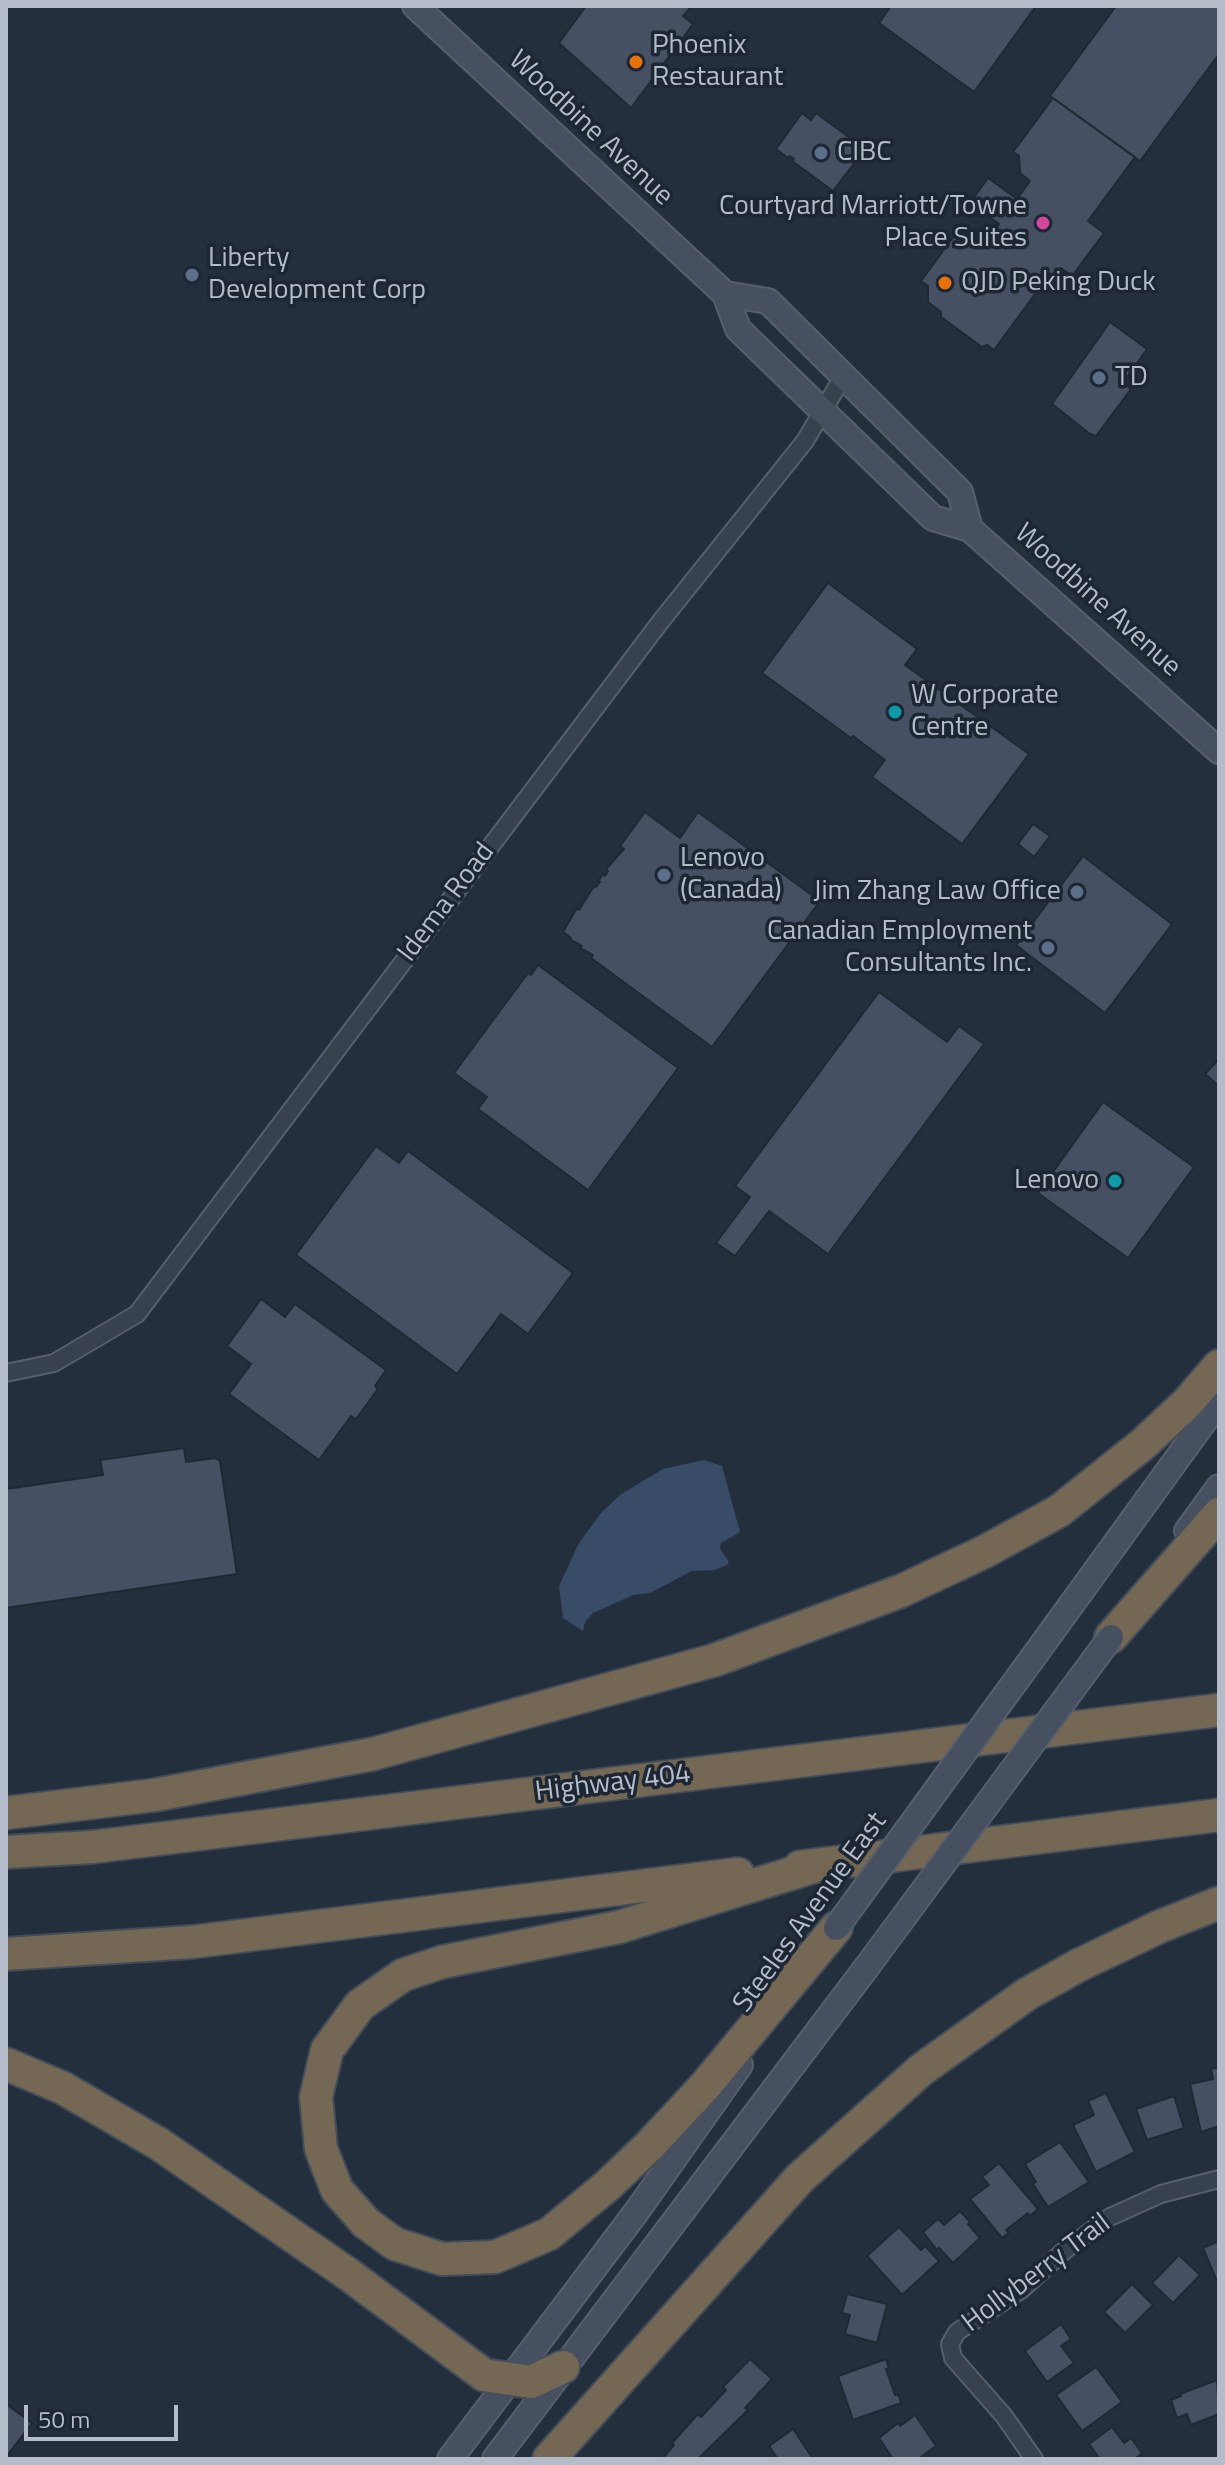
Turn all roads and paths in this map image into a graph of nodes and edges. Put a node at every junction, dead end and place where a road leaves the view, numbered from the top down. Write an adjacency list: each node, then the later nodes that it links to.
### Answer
1 (415, 6): 2 (main road, Woodbine Avenue)
2 (725, 294): 3 (main road, Woodbine Avenue); 4 (main road, Woodbine Avenue)
3 (844, 375): 4 (street, Idema Road); 5 (main road, Woodbine Avenue)
4 (822, 411): 5 (main road, Woodbine Avenue); 8 (street, Idema Road)
5 (970, 529): 6 (main road, Woodbine Avenue)
6 (1219, 751)
7 (1219, 1366): 16 (highway)
8 (6, 1373)
9 (1219, 1401): 21 (main road, Steeles Avenue East, bridge)
10 (1219, 1487): 12 (main road)
11 (1219, 1514): 12 (highway)
12 (1111, 1637): 25 (main road, bridge)
13 (1219, 1691): 15 (highway)
14 (1219, 1710): 15 (highway, Highway 404)
15 (1132, 1720): 18 (highway, Highway 404)
16 (6, 1813)
17 (1219, 1815): 19 (highway)
18 (6, 1852)
19 (822, 1864): 21 (highway); 22 (highway)
20 (1219, 1903): 29 (highway)
21 (836, 1928): 26 (main road, Steeles Avenue East)
22 (6, 1954)
23 (6, 2064): 26 (highway)
24 (1219, 2179): 30 (street, Hollyberry Trail)
25 (563, 2367): 26 (highway); 28 (main road)
26 (508, 2380): 27 (main road, Steeles Avenue East)
27 (450, 2459)
28 (495, 2459)
29 (549, 2459)
30 (1034, 2459)

